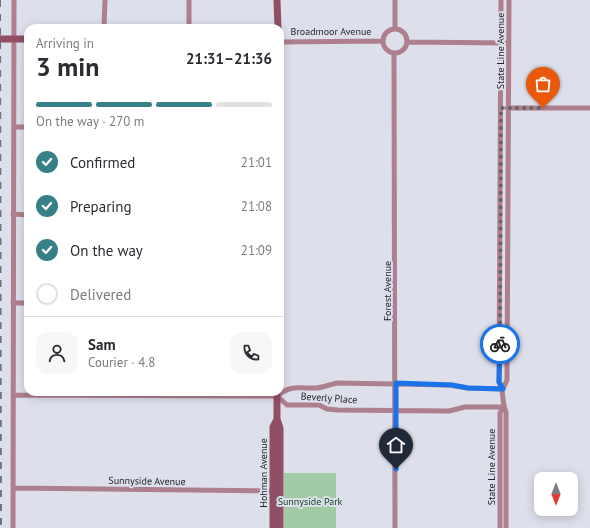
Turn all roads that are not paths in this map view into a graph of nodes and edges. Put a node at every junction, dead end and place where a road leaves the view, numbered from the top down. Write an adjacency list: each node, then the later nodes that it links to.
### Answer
1 (14, 0): 13 (street)
2 (105, 0): 8 (street)
3 (189, 0): 9 (street)
4 (395, 0): 11 (street)
5 (501, 0): 18 (street, State Line Avenue)
6 (509, 0): 19 (street, State Line Avenue)
7 (278, 1): 10 (main road)
8 (104, 24)
9 (189, 24)
10 (278, 24)
11 (395, 29): 15 (street); 17 (street)
12 (0, 39): 13 (main road)
13 (13, 39): 14 (main road); 24 (street)
14 (24, 39)
15 (382, 41): 16 (street, Broadmoor Avenue); 20 (street)
16 (284, 42)
17 (407, 42): 18 (street); 20 (street)
18 (501, 43): 19 (street); 21 (street, State Line Avenue)
19 (509, 43): 22 (street, State Line Avenue)
20 (394, 54): 32 (street, Forest Avenue)
21 (501, 108): 22 (street); 29 (street, State Line Avenue)
22 (509, 108): 23 (street); 28 (street, State Line Avenue)
23 (590, 108)
24 (14, 127): 25 (street); 26 (street)
25 (24, 127)
26 (13, 214): 27 (street); 30 (street)
27 (24, 214)
28 (508, 238): 29 (street); 34 (street, State Line Avenue)
29 (500, 239): 34 (street, State Line Avenue)
30 (13, 303): 31 (street); 35 (street)
31 (24, 303)
32 (396, 383): 33 (street, Beverly Place); 34 (street, Beverly Place); 40 (street, Forest Avenue)
33 (284, 389)
34 (503, 389): 39 (street, State Line Avenue)
35 (14, 395): 36 (street, Beverly Place); 41 (street)
36 (24, 395)
37 (277, 396): 42 (main road, Hohman Avenue)
38 (279, 396): 40 (street, Beverly Place)
39 (503, 407): 40 (street, Beverly Place); 47 (street, State Line Avenue); 48 (street, State Line Avenue)
40 (396, 410): 46 (street, Forest Avenue)
41 (14, 488): 42 (street, Sunnyside Avenue); 43 (street)
42 (277, 491): 44 (main road, Hohman Avenue); 45 (main road, Hohman Avenue)
43 (14, 528)
44 (273, 528)
45 (280, 528)
46 (396, 528)
47 (500, 528)
48 (506, 528)

